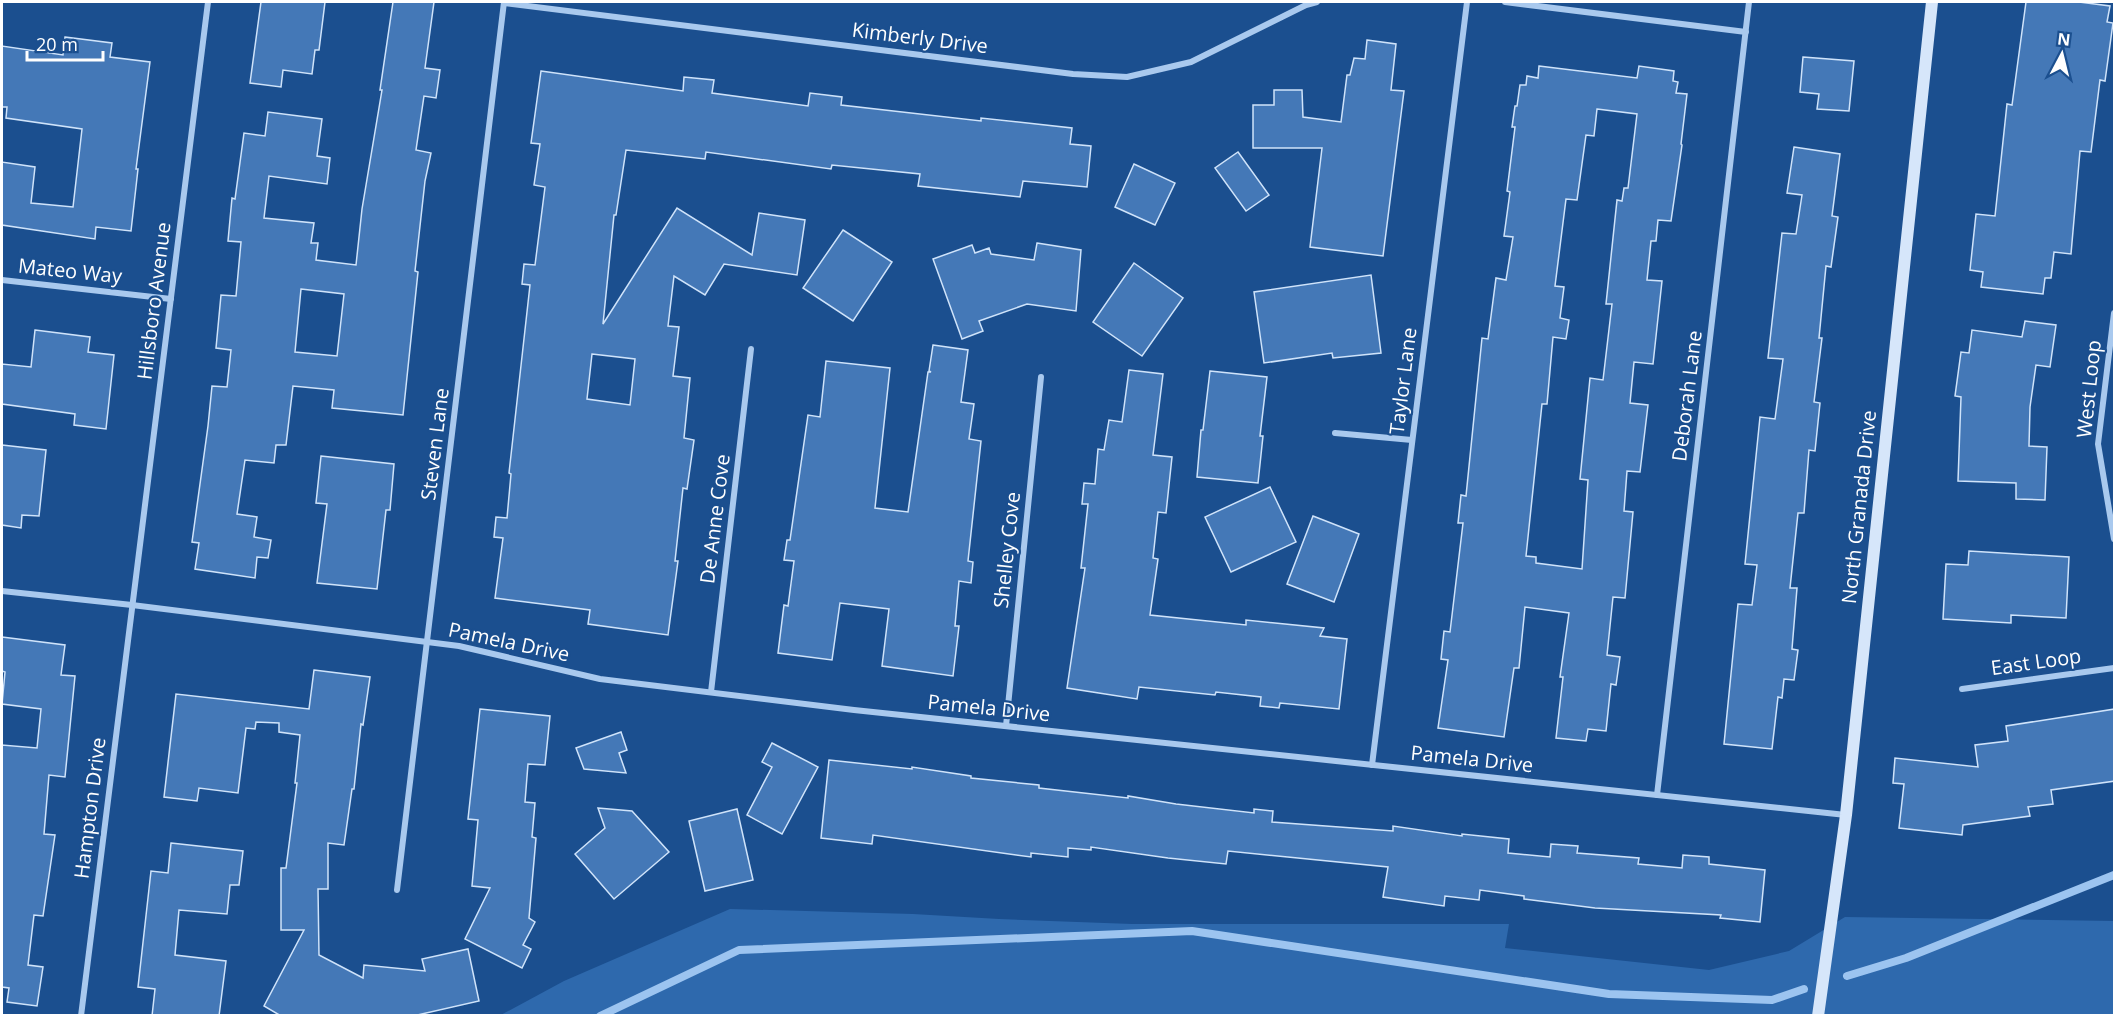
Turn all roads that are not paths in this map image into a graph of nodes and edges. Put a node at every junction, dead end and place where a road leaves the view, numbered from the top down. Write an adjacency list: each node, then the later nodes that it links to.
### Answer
1 (208, 2): 10 (street, Hillsboro Avenue)
2 (504, 2): 3 (street, Kimberly Drive); 19 (street, Steven Lane)
3 (1317, 2)
4 (1467, 2): 15 (street, Taylor Lane)
5 (1505, 2): 8 (street)
6 (1749, 2): 8 (street, Deborah Lane)
7 (1932, 2): 26 (street, North Granada Drive)
8 (1746, 32): 25 (street, Deborah Lane)
9 (2, 280): 10 (street, Mateo Way)
10 (171, 299): 18 (street, Hillsboro Avenue)
11 (2114, 316): 16 (street, West Loop)
12 (751, 349): 22 (street, De Anne Cove)
13 (1041, 377): 23 (street, Shelley Cove)
14 (1335, 433): 15 (street)
15 (1412, 440): 24 (street, Taylor Lane)
16 (2115, 539)
17 (2, 591): 18 (street, Pamela Drive)
18 (132, 605): 19 (street, Pamela Drive); 28 (street, Hampton Drive)
19 (428, 643): 22 (street, Pamela Drive); 27 (street, Steven Lane)
20 (2115, 668): 21 (street, East Loop)
21 (1962, 689)
22 (711, 692): 23 (street, Pamela Drive)
23 (1006, 726): 24 (street, Pamela Drive)
24 (1372, 765): 25 (street, Pamela Drive)
25 (1657, 795): 26 (street, Pamela Drive)
26 (1846, 815): 29 (street, North Granada Drive)
27 (397, 890)
28 (81, 1016)
29 (1818, 1016)

